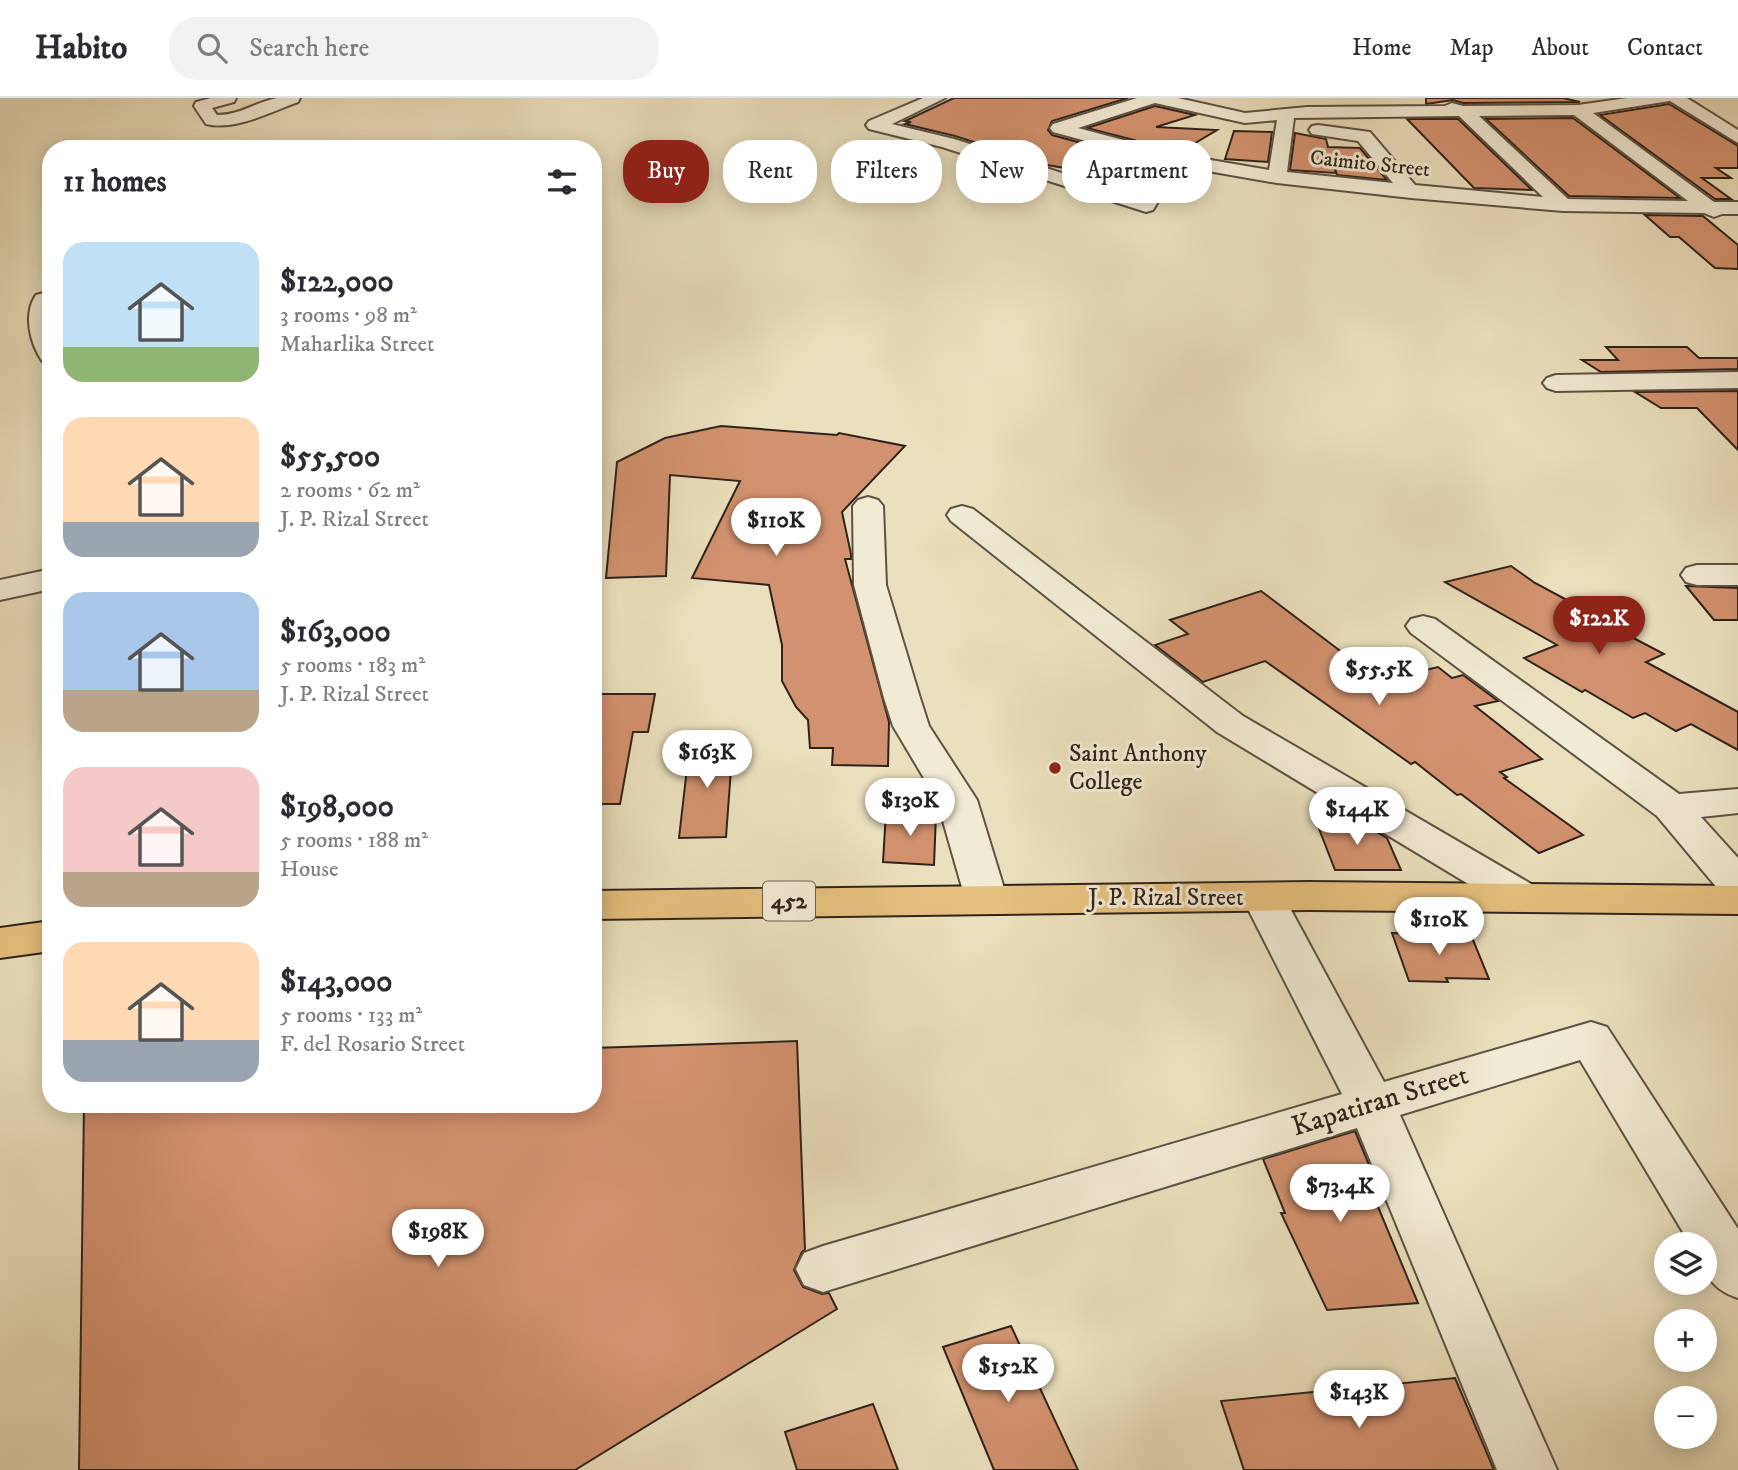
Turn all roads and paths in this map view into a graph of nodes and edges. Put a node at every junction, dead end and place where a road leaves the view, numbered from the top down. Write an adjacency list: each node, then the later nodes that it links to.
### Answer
1 (228, 98): 2 (street)
2 (292, 98)
3 (937, 98): 16 (street)
4 (1155, 98): 11 (street); 13 (street, Caimito Street)
5 (1413, 98): 10 (street)
6 (1663, 98): 9 (street)
7 (1676, 98): 12 (street)
8 (1307, 105): 10 (street); 11 (street)
9 (1577, 110): 10 (street); 19 (street)
10 (1464, 111): 18 (street)
11 (1286, 122): 15 (street); 17 (street)
12 (1738, 138)
13 (1104, 140)
14 (1212, 167): 15 (street, Caimito Street)
15 (1277, 177): 17 (street, Caimito Street)
16 (1062, 179)
17 (1411, 192): 18 (street, Caimito Street)
18 (1563, 205): 19 (street, Caimito Street)
19 (1711, 208): 20 (street, Caimito Street); 21 (street)
20 (1738, 208)
21 (1738, 230)
22 (42, 314): 23 (street)
23 (42, 333)
24 (1738, 380): 25 (street)
25 (1556, 383)
26 (868, 506): 38 (street)
27 (962, 515): 36 (street)
28 (1697, 575): 29 (street)
29 (1738, 575)
30 (42, 581): 31 (street)
31 (0, 590)
32 (1423, 626): 34 (street)
33 (1738, 801): 34 (street)
34 (1671, 807): 35 (street)
35 (1738, 885)
36 (1518, 895): 37 (highway, J. P. Rizal Street / 452); 39 (highway, J. P. Rizal Street / 452)
37 (1263, 897): 38 (highway, J. P. Rizal Street / 452); 43 (street)
38 (986, 898): 40 (highway, J. P. Rizal Street / 452)
39 (1738, 900)
40 (602, 905)
41 (42, 937): 42 (highway)
42 (0, 943)
43 (1371, 1104): 44 (street, Kapatiran Street); 45 (street, Kapatiran Street); 46 (street)
44 (823, 1269)
45 (1738, 1275)
46 (1527, 1470)

